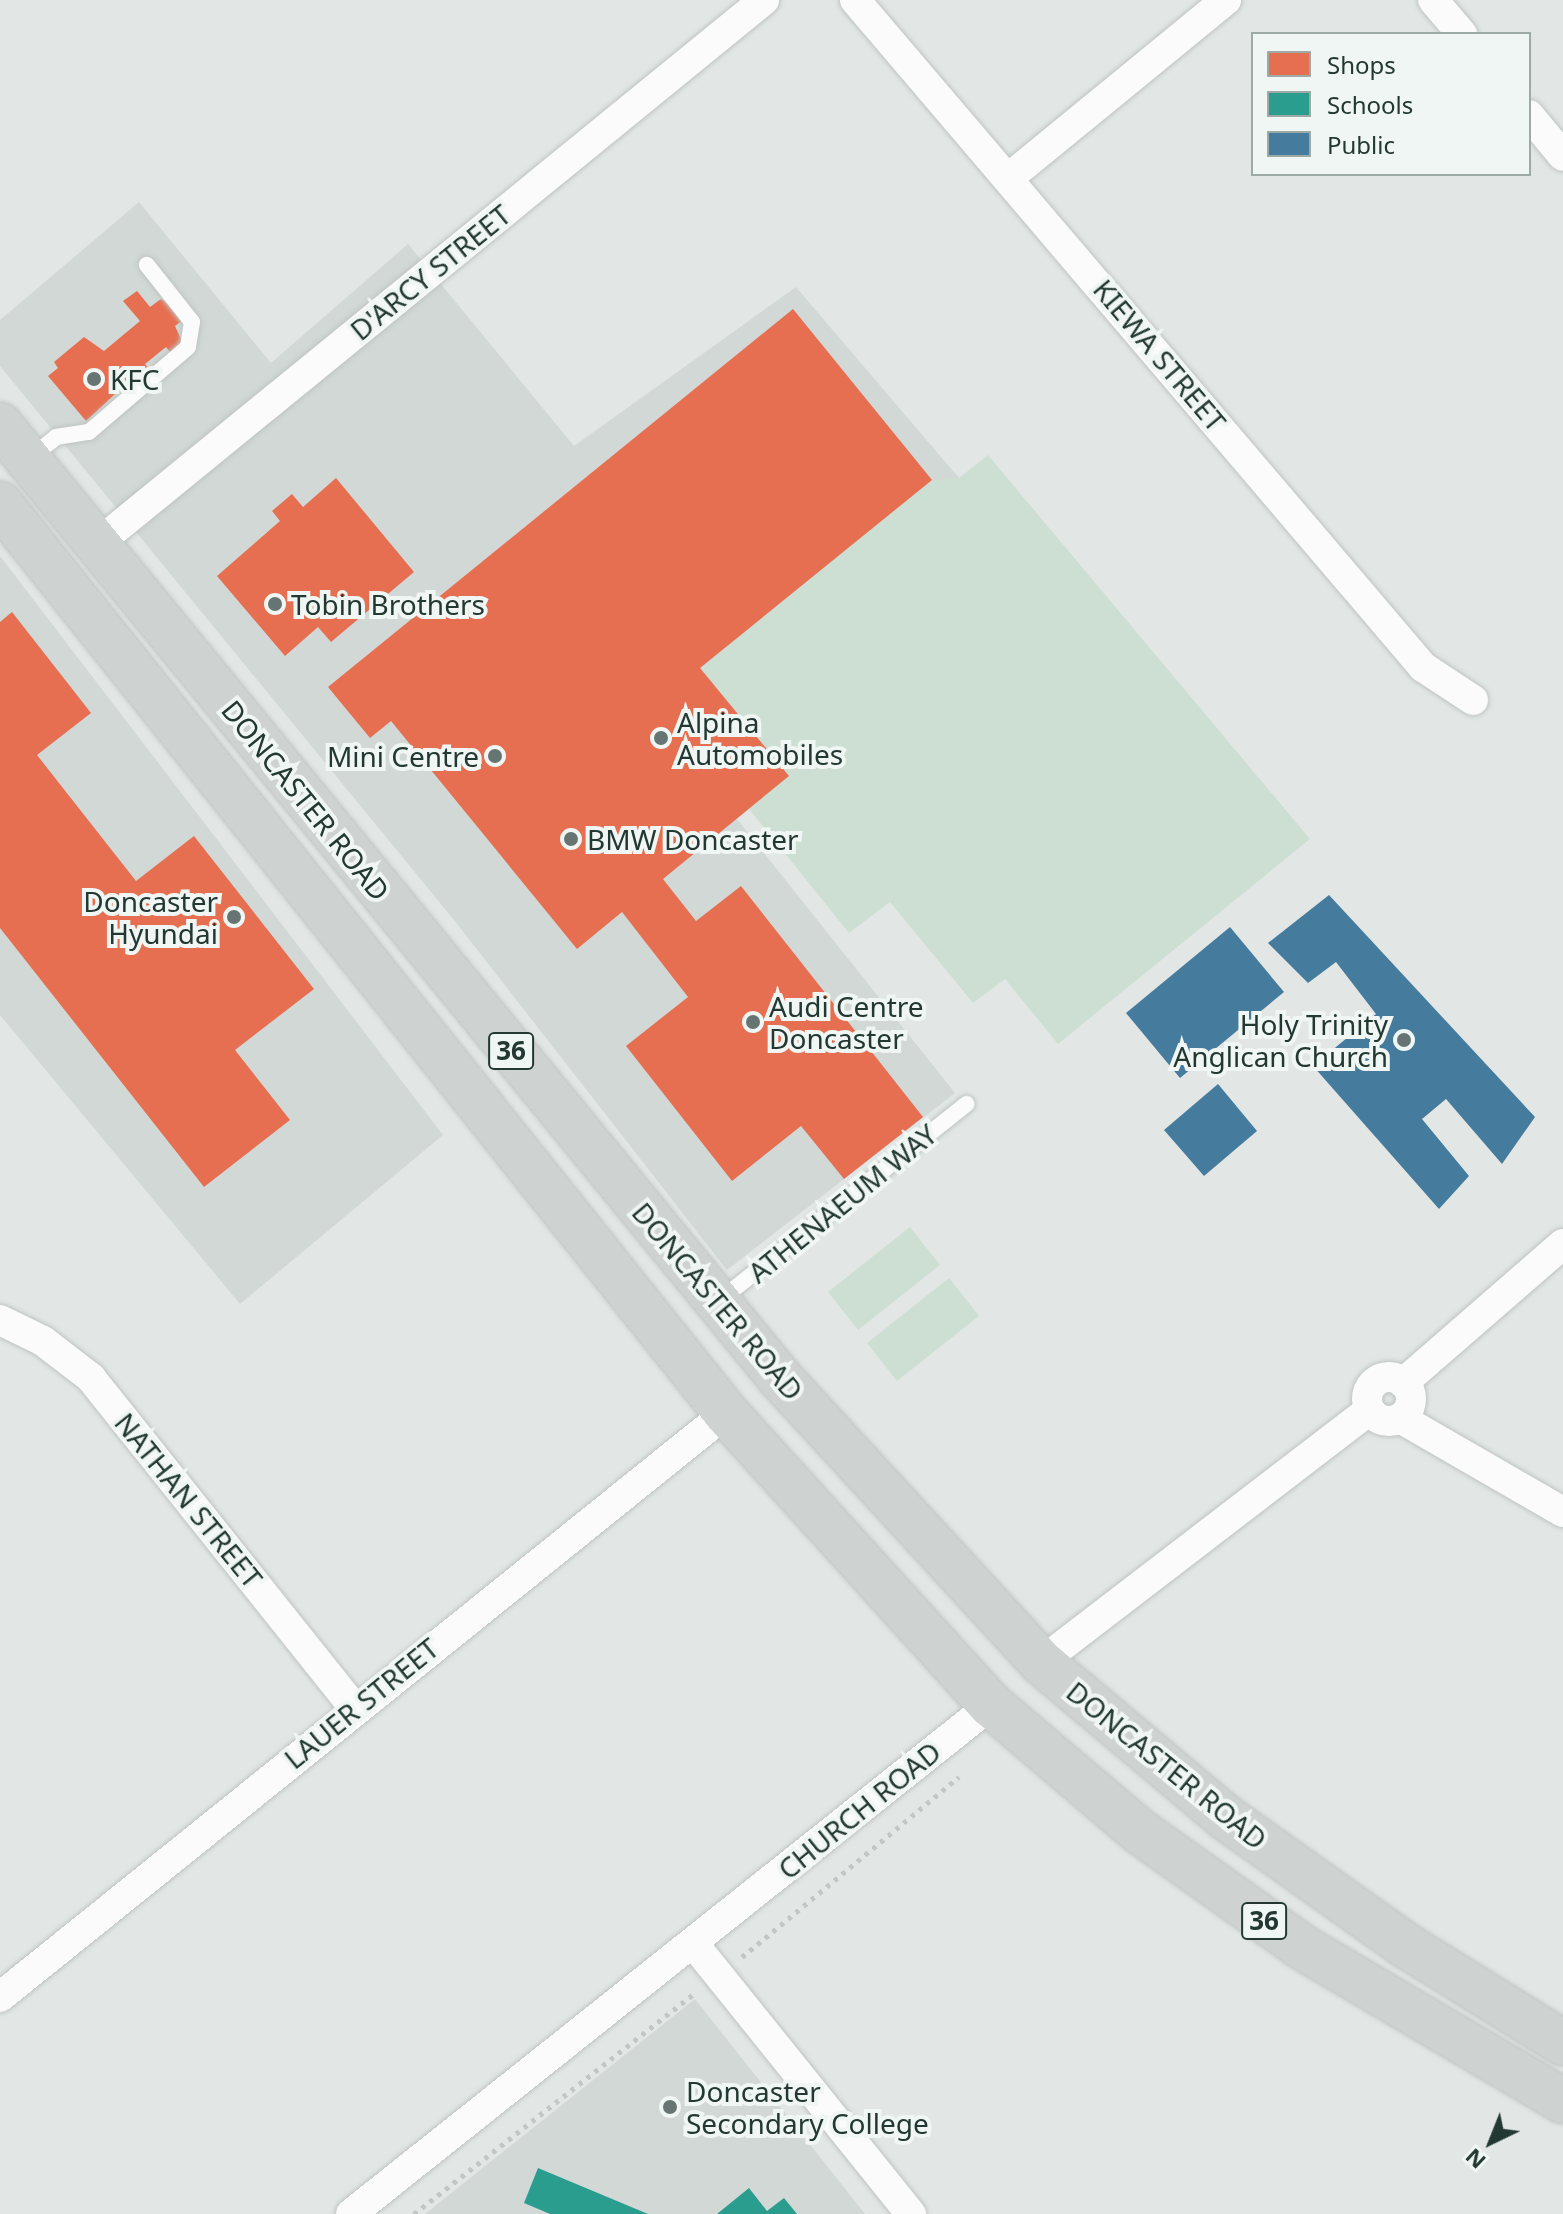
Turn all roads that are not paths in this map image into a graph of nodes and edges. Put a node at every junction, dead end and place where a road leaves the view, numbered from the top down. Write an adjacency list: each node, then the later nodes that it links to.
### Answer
1 (764, 0): 13 (street, D'ARCY STREET)
2 (855, 0): 8 (street, KIEWA STREET)
3 (1226, 0): 8 (street)
4 (1433, 0): 5 (street)
5 (1460, 32)
6 (1531, 117): 7 (street)
7 (1563, 156)
8 (1011, 176): 14 (street, KIEWA STREET)
9 (147, 265): 11 (lane)
10 (0, 425): 11 (main road, DONCASTER ROAD / 36)
11 (28, 459): 13 (main road, DONCASTER ROAD / 36)
12 (0, 504): 17 (main road, DONCASTER ROAD / 36)
13 (97, 544): 15 (main road, DONCASTER ROAD / 36)
14 (1473, 700)
15 (543, 1091): 17 (main road); 19 (main road, DONCASTER ROAD / 36)
16 (966, 1104): 19 (lane, ATHENAEUM WAY)
17 (495, 1130): 23 (main road, DONCASTER ROAD / 36)
18 (1563, 1244): 21 (street)
19 (718, 1302): 26 (main road, DONCASTER ROAD / 36)
20 (0, 1320): 28 (street, NATHAN STREET)
21 (1403, 1383): 22 (street); 24 (street)
22 (1370, 1410): 24 (street); 26 (street, CHURCH ROAD)
23 (726, 1413): 27 (main road, DONCASTER ROAD / 36); 28 (street, LAUER STREET)
24 (1400, 1418): 25 (street)
25 (1563, 1512)
26 (1041, 1662): 27 (main road, CHURCH ROAD); 31 (main road, DONCASTER ROAD / 36)
27 (991, 1705): 29 (street, CHURCH ROAD); 32 (main road, DONCASTER ROAD / 36)
28 (354, 1708): 30 (street, LAUER STREET)
29 (693, 1943): 33 (street, CHURCH ROAD); 34 (street)
30 (0, 1997)
31 (1563, 2043)
32 (1563, 2101)
33 (351, 2214)
34 (911, 2214)

